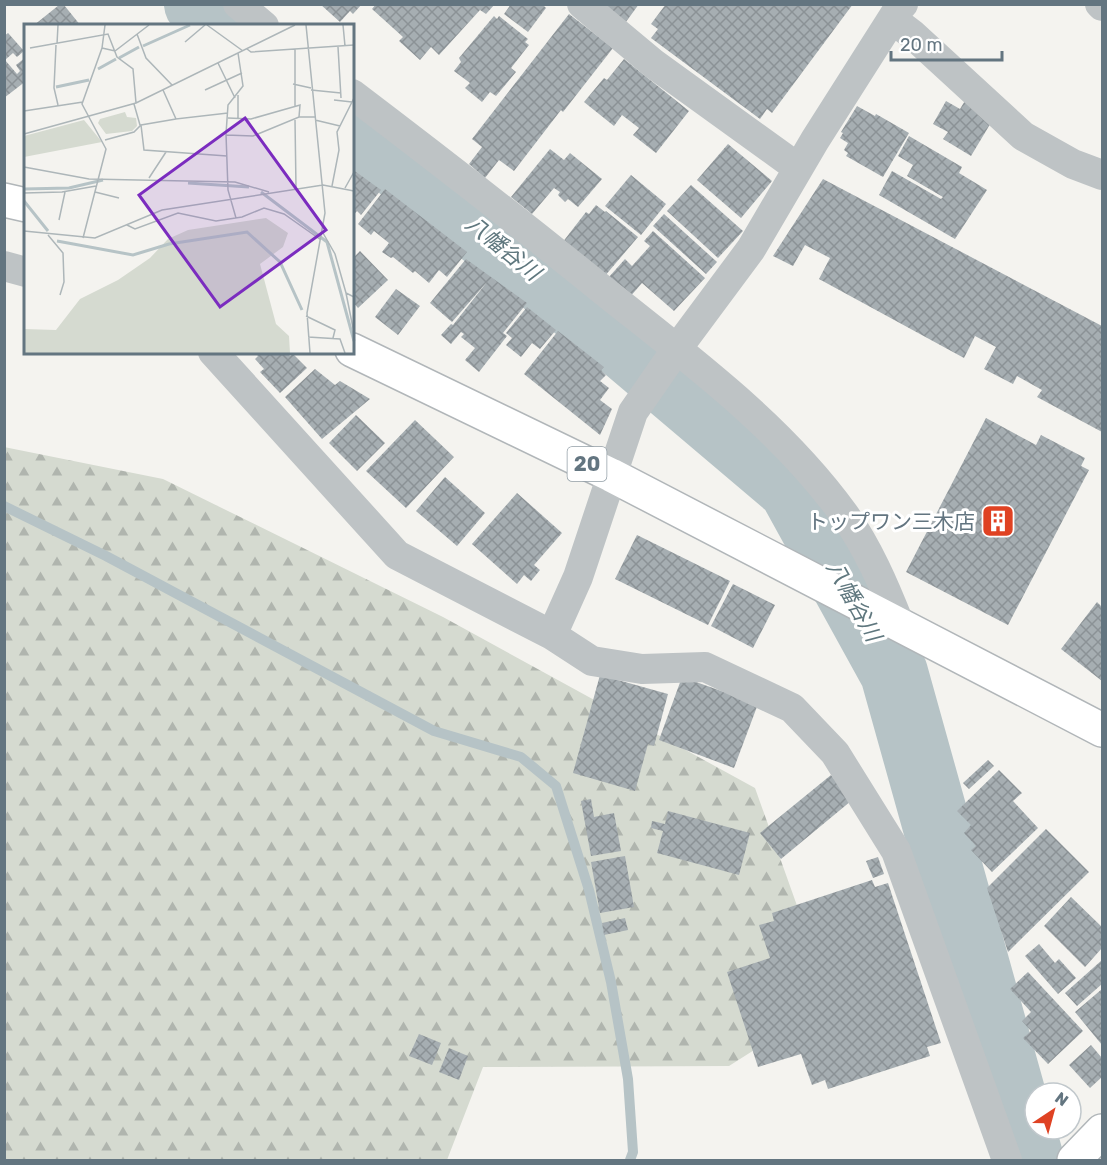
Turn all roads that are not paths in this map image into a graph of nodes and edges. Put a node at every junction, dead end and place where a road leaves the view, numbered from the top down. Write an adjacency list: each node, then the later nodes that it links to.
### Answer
1 (238, 4): 4 (street)
2 (582, 4): 6 (street)
3 (897, 12): 6 (street); 7 (street)
4 (262, 24)
5 (354, 96): 12 (street)
6 (798, 168): 12 (street)
7 (1102, 175)
8 (4, 200): 9 (main road)
9 (24, 205)
10 (4, 266): 11 (street)
11 (24, 271)
12 (676, 350): 15 (street); 16 (street)
13 (354, 351): 15 (main road, 20)
14 (215, 354): 17 (street)
15 (611, 476): 16 (main road, 20); 17 (street)
16 (899, 623): 18 (main road, 20)
17 (552, 635): 21 (street)
18 (1102, 730)
19 (1102, 1131): 20 (main road)
20 (1077, 1158)
21 (1007, 1161)

